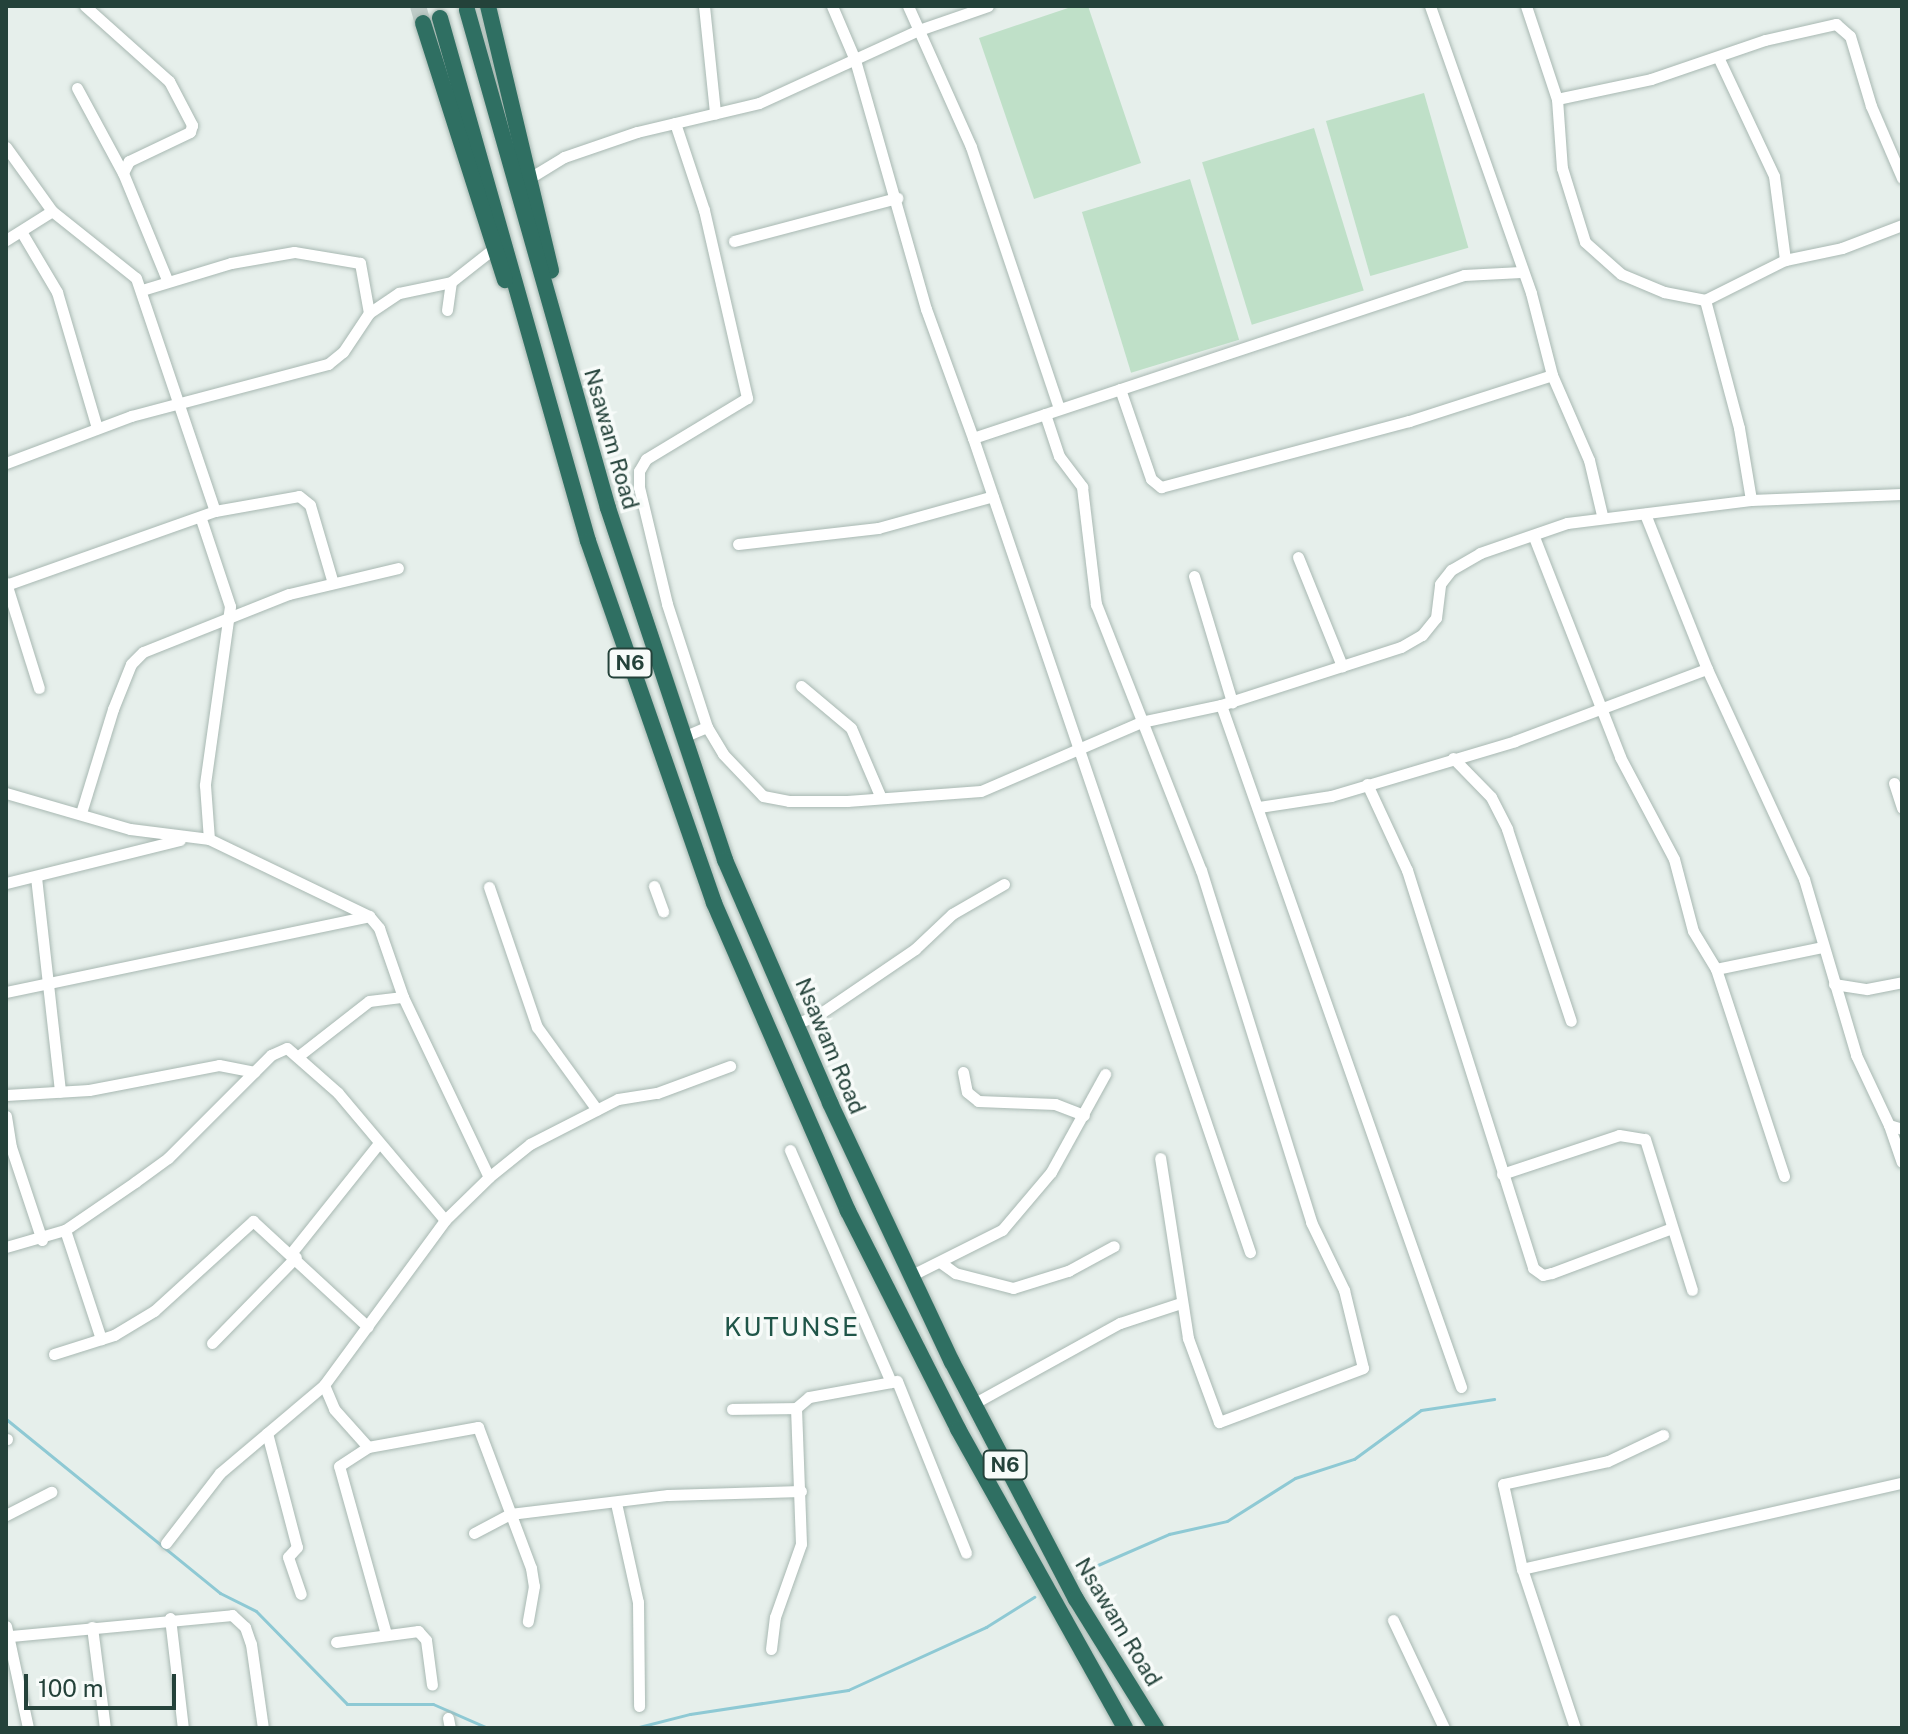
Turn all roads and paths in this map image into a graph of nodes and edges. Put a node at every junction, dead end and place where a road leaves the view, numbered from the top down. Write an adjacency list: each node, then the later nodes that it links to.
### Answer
1 (85, 6): 21 (street)
2 (488, 6): 23 (highway, Nsawam Road / N6)
3 (704, 6): 17 (street)
4 (832, 6): 14 (street)
5 (908, 6): 12 (street)
6 (988, 6): 12 (street)
7 (1430, 6): 32 (street)
8 (1526, 6): 16 (street)
9 (467, 10): 39 (highway, Nsawam Road / N6)
10 (440, 18): 41 (highway, Nsawam Road / N6)
11 (423, 23): 30 (highway, Nsawam Road / N6)
12 (916, 31): 14 (street); 44 (street)
13 (1719, 59): 16 (street); 22 (street); 31 (street)
14 (855, 60): 17 (street); 24 (street)
15 (77, 88): 21 (street)
16 (1557, 99): 36 (street)
17 (715, 113): 18 (street)
18 (675, 123): 23 (street); 71 (street)
19 (6, 147): 20 (street)
20 (10, 166): 25 (street)
21 (123, 173): 33 (street)
22 (1902, 178)
23 (528, 179): 39 (highway, Nsawam Road / N6)
24 (897, 198): 29 (street); 47 (street)
25 (52, 211): 27 (street); 35 (street)
26 (1902, 225): 31 (street)
27 (22, 233): 28 (street); 46 (street)
28 (6, 240)
29 (734, 241)
30 (493, 249): 34 (street); 41 (highway, Nsawam Road / N6)
31 (1785, 260): 36 (street)
32 (1521, 272): 40 (street); 42 (street)
33 (167, 280): 35 (street); 38 (street)
34 (451, 282): 37 (street); 38 (street)
35 (142, 290): 43 (street)
36 (1705, 300): 51 (street)
37 (447, 310)
38 (369, 313): 43 (street)
39 (559, 340): 72 (highway, Nsawam Road / N6)
40 (1552, 375): 42 (street); 54 (street)
41 (543, 377): 141 (highway, Nsawam Road / N6)
42 (1120, 389): 44 (street)
43 (181, 401): 46 (street); 52 (street)
44 (1059, 408): 45 (street)
45 (1045, 414): 47 (street); 70 (street)
46 (97, 428): 48 (street)
47 (973, 438): 50 (street)
48 (6, 463)
49 (1902, 494): 51 (street)
50 (993, 496): 57 (street); 73 (street)
51 (1751, 500): 53 (street)
52 (215, 511): 55 (street); 61 (street)
53 (1645, 514): 54 (street); 65 (street)
54 (1602, 515): 56 (street)
55 (201, 519): 62 (street); 63 (street)
56 (1534, 537): 64 (street); 69 (street)
57 (738, 544)
58 (1298, 557): 64 (street)
59 (398, 568): 61 (street)
60 (1194, 576): 68 (street)
61 (333, 583): 63 (street)
62 (6, 584): 67 (street)
63 (229, 615): 81 (street); 83 (street)
64 (1342, 666): 68 (street)
65 (1707, 669): 69 (street); 91 (street)
66 (801, 686): 78 (street)
67 (39, 688)
68 (1227, 704): 70 (street); 79 (street)
69 (1602, 709): 74 (street); 92 (street)
70 (1141, 722): 73 (street); 130 (street)
71 (707, 727): 72 (street); 78 (street)
72 (683, 737): 99 (highway, Nsawam Road / N6)
73 (1075, 748): 78 (street); 125 (street)
74 (1453, 758): 76 (street); 98 (street)
75 (1894, 783): 80 (street)
76 (1367, 784): 79 (street); 116 (street)
77 (6, 793): 81 (street)
78 (881, 798)
79 (1259, 807): 137 (street)
80 (1902, 808)
81 (81, 813): 82 (street)
82 (183, 839): 83 (street); 84 (street)
83 (209, 839): 90 (street)
84 (36, 877): 85 (street); 94 (street)
85 (6, 883)
86 (1004, 884): 99 (street)
87 (654, 886): 89 (street)
88 (489, 887): 107 (street)
89 (663, 911)
90 (369, 916): 94 (street); 97 (street)
91 (1822, 947): 92 (street); 95 (street)
92 (1716, 969): 117 (street)
93 (1902, 982): 95 (street)
94 (49, 984): 96 (street); 105 (street)
95 (1834, 984): 110 (street)
96 (6, 992)
97 (403, 997): 100 (street); 118 (street)
98 (1571, 1021)
99 (798, 1023): 128 (highway, Nsawam Road / N6)
100 (301, 1054): 102 (street); 112 (street)
101 (730, 1066): 107 (street)
102 (254, 1072): 105 (street); 121 (street)
103 (963, 1072): 108 (street)
104 (1105, 1074): 108 (street)
105 (60, 1092): 106 (street)
106 (6, 1095)
107 (597, 1110): 118 (street)
108 (1084, 1115): 127 (street)
109 (6, 1116): 122 (street)
110 (1889, 1125): 111 (street); 115 (street)
111 (1902, 1129)
112 (379, 1143): 119 (street); 126 (street)
113 (790, 1150): 135 (street)
114 (1160, 1158): 130 (street)
115 (1902, 1162)
116 (1502, 1174): 120 (street); 120 (street)
117 (1784, 1176)
118 (489, 1177): 119 (street)
119 (445, 1220): 131 (street)
120 (1672, 1228): 129 (street)
121 (65, 1230): 122 (street); 132 (street)
122 (42, 1240): 124 (street)
123 (1114, 1246): 127 (street)
124 (6, 1247)
125 (1250, 1252)
126 (294, 1254): 131 (street); 132 (street); 133 (street)
127 (940, 1262): 128 (street)
128 (912, 1275): 140 (highway, Nsawam Road / N6)
129 (1692, 1290)
130 (1181, 1303): 140 (street)
131 (368, 1327): 136 (street)
132 (101, 1339): 134 (street)
133 (212, 1343)
134 (54, 1354)
135 (891, 1382): 138 (street); 153 (street)
136 (324, 1385): 142 (street); 144 (street)
137 (1461, 1387)
138 (796, 1408): 139 (street); 146 (street)
139 (732, 1409)
140 (977, 1411): 141 (highway); 171 (highway, Nsawam Road / N6)
141 (958, 1429): 170 (highway, Nsawam Road / N6)
142 (267, 1433): 152 (street); 155 (street)
143 (1663, 1435): 154 (street)
144 (368, 1447): 149 (street); 161 (street)
145 (1902, 1483): 154 (street)
146 (801, 1491): 148 (street); 163 (street)
147 (51, 1492): 150 (street)
148 (616, 1503): 149 (street); 165 (street)
149 (510, 1514): 151 (street); 158 (street)
150 (6, 1515)
151 (474, 1533)
152 (166, 1543)
153 (966, 1553)
154 (1522, 1569): 173 (street)
155 (301, 1594)
156 (170, 1618): 159 (street); 168 (street); 169 (street)
157 (1393, 1620): 172 (street)
158 (528, 1621)
159 (92, 1627): 160 (street); 167 (street)
160 (8, 1631): 166 (street)
161 (386, 1634): 162 (street); 164 (street)
162 (336, 1642)
163 (771, 1649)
164 (432, 1685)
165 (639, 1706)
166 (28, 1728)
167 (105, 1728)
168 (183, 1728)
169 (263, 1728)
170 (1125, 1728)
171 (1156, 1728)
172 (1444, 1728)
173 (1575, 1728)

